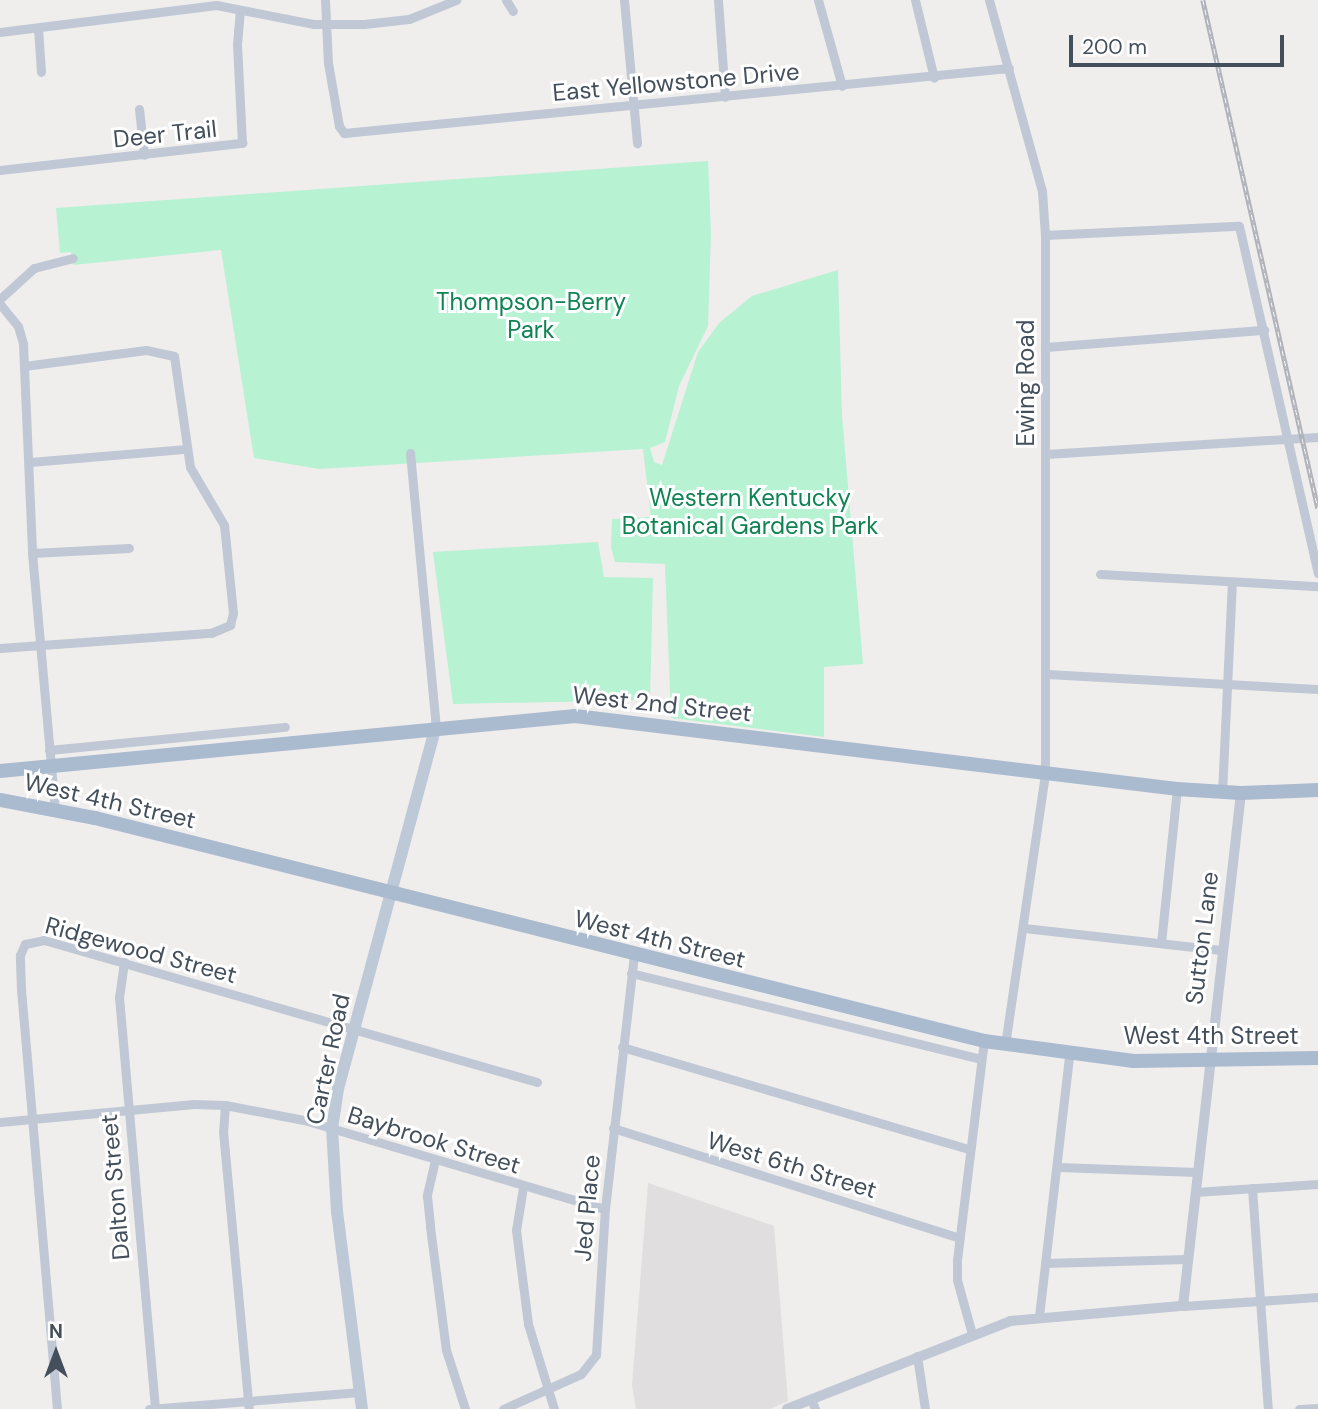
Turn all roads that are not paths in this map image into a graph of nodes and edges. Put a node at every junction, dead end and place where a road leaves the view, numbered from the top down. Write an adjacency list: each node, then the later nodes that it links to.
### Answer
1 (326, 0): 11 (street)
2 (456, 0): 11 (street)
3 (506, 0): 10 (street)
4 (624, 0): 19 (street)
5 (718, 0): 18 (street)
6 (818, 0): 17 (street)
7 (915, 0): 16 (street)
8 (989, 0): 14 (street, Ewing Road)
9 (240, 10): 11 (street); 12 (street); 22 (street, Deer Trail)
10 (513, 11)
11 (326, 25): 19 (street, East Yellowstone Drive)
12 (38, 28): 13 (street); 15 (street)
13 (0, 32)
14 (1009, 68): 16 (street, East Yellowstone Drive); 24 (street, Ewing Road)
15 (41, 72)
16 (934, 78): 17 (street, East Yellowstone Drive)
17 (842, 86): 18 (street, East Yellowstone Drive)
18 (725, 97): 19 (street, East Yellowstone Drive)
19 (635, 106): 21 (street)
20 (139, 109): 22 (street)
21 (637, 143)
22 (144, 155): 23 (street, Deer Trail)
23 (0, 170)
24 (1045, 235): 27 (street); 28 (street, Ewing Road)
25 (73, 258): 26 (street)
26 (0, 302): 29 (street)
27 (1264, 330): 28 (street); 31 (street)
28 (1046, 347): 34 (street, Ewing Road)
29 (24, 366): 32 (street); 35 (street)
30 (1318, 437): 31 (street)
31 (1288, 439): 34 (street); 38 (street)
32 (186, 449): 35 (street); 42 (street)
33 (410, 453): 47 (street)
34 (1046, 454): 44 (street, Ewing Road)
35 (30, 462): 37 (street)
36 (129, 548): 37 (street)
37 (32, 553): 42 (street)
38 (1318, 573)
39 (1100, 574): 40 (street)
40 (1232, 584): 41 (street); 45 (street)
41 (1318, 586)
42 (39, 644): 43 (street); 50 (street)
43 (0, 648)
44 (1046, 674): 45 (street); 53 (street, Ewing Road)
45 (1226, 684): 46 (street); 56 (street)
46 (1318, 689)
47 (436, 726): 49 (main road, West 2nd Street); 53 (main road, West 2nd Street); 60 (main road, Carter Road)
48 (285, 727): 49 (street, West 2nd Street)
49 (256, 738): 50 (street, West 2nd Street); 51 (main road, West 2nd Street)
50 (49, 750): 51 (street)
51 (51, 766): 52 (main road, West 2nd Street); 59 (street)
52 (0, 771)
53 (1045, 774): 54 (main road, West 2nd Street); 61 (street, Ewing Road)
54 (1177, 789): 56 (main road, West 2nd Street); 62 (street)
55 (1318, 790): 57 (main road, West 2nd Street)
56 (1222, 793): 57 (main road, West 2nd Street)
57 (1241, 793): 63 (street, Sutton Lane)
58 (0, 800): 59 (main road, West 4th Street)
59 (55, 809): 60 (main road, West 4th Street)
60 (389, 894): 64 (main road, West 4th Street); 67 (main road, Carter Road)
61 (1024, 928): 62 (street); 69 (street, Ewing Road)
62 (1161, 943): 63 (street)
63 (1222, 950): 74 (street, Sutton Lane)
64 (634, 956): 66 (street, Jed Place); 68 (main road, West 4th Street)
65 (124, 962): 67 (street, Ridgewood Street); 77 (street, Dalton Street); 78 (street, Ridgewood Street)
66 (631, 973): 70 (street, Jed Place); 73 (street, West 4th Street)
67 (354, 1029): 75 (street, Ridgewood Street); 81 (main road, Carter Road)
68 (984, 1041): 69 (main road, West 4th Street); 73 (street)
69 (1005, 1045): 71 (main road, West 4th Street)
70 (622, 1047): 80 (street, Jed Place); 82 (street)
71 (1069, 1055): 74 (main road, West 4th Street); 84 (street)
72 (1318, 1058): 74 (main road, West 4th Street)
73 (981, 1059): 82 (street)
74 (1209, 1063): 85 (street, Sutton Lane)
75 (537, 1082)
76 (225, 1105): 77 (street, Baybrook Street); 81 (street, Baybrook Street); 103 (street)
77 (128, 1112): 78 (street, Baybrook Street); 107 (street, Dalton Street)
78 (31, 1119): 79 (street, Baybrook Street); 105 (street, Ridgewood Street)
79 (0, 1122)
80 (613, 1128): 90 (street, Jed Place); 91 (street, West 6th Street)
81 (332, 1129): 83 (street, Baybrook Street); 101 (main road, Carter Road)
82 (969, 1149): 91 (street)
83 (435, 1160): 87 (street, Baybrook Street); 109 (street)
84 (1058, 1167): 85 (street); 93 (street)
85 (1197, 1172): 89 (street, Sutton Lane)
86 (1318, 1184): 88 (street)
87 (523, 1187): 90 (street, Baybrook Street); 100 (street)
88 (1252, 1188): 89 (street); 95 (street)
89 (1195, 1192): 92 (street)
90 (605, 1209): 100 (street, Jed Place)
91 (960, 1238): 98 (street)
92 (1187, 1259): 93 (street); 96 (street)
93 (1045, 1264): 97 (street)
94 (1318, 1297): 95 (street)
95 (1261, 1301): 96 (street); 114 (street)
96 (1183, 1306): 97 (street)
97 (1039, 1316): 98 (street)
98 (972, 1334): 99 (street)
99 (917, 1356): 102 (street); 113 (street)
100 (548, 1387): 110 (street, Jed Place); 111 (street)
101 (360, 1392): 103 (street); 108 (main road, Carter Road)
102 (813, 1404): 112 (street)
103 (248, 1405): 107 (street)
104 (1318, 1408): 115 (street)
105 (57, 1409)
106 (149, 1409): 107 (street)
107 (155, 1409)
108 (362, 1409)
109 (465, 1409)
110 (503, 1409)
111 (554, 1409)
112 (787, 1409)
113 (925, 1409)
114 (1268, 1409)
115 (1299, 1409)

